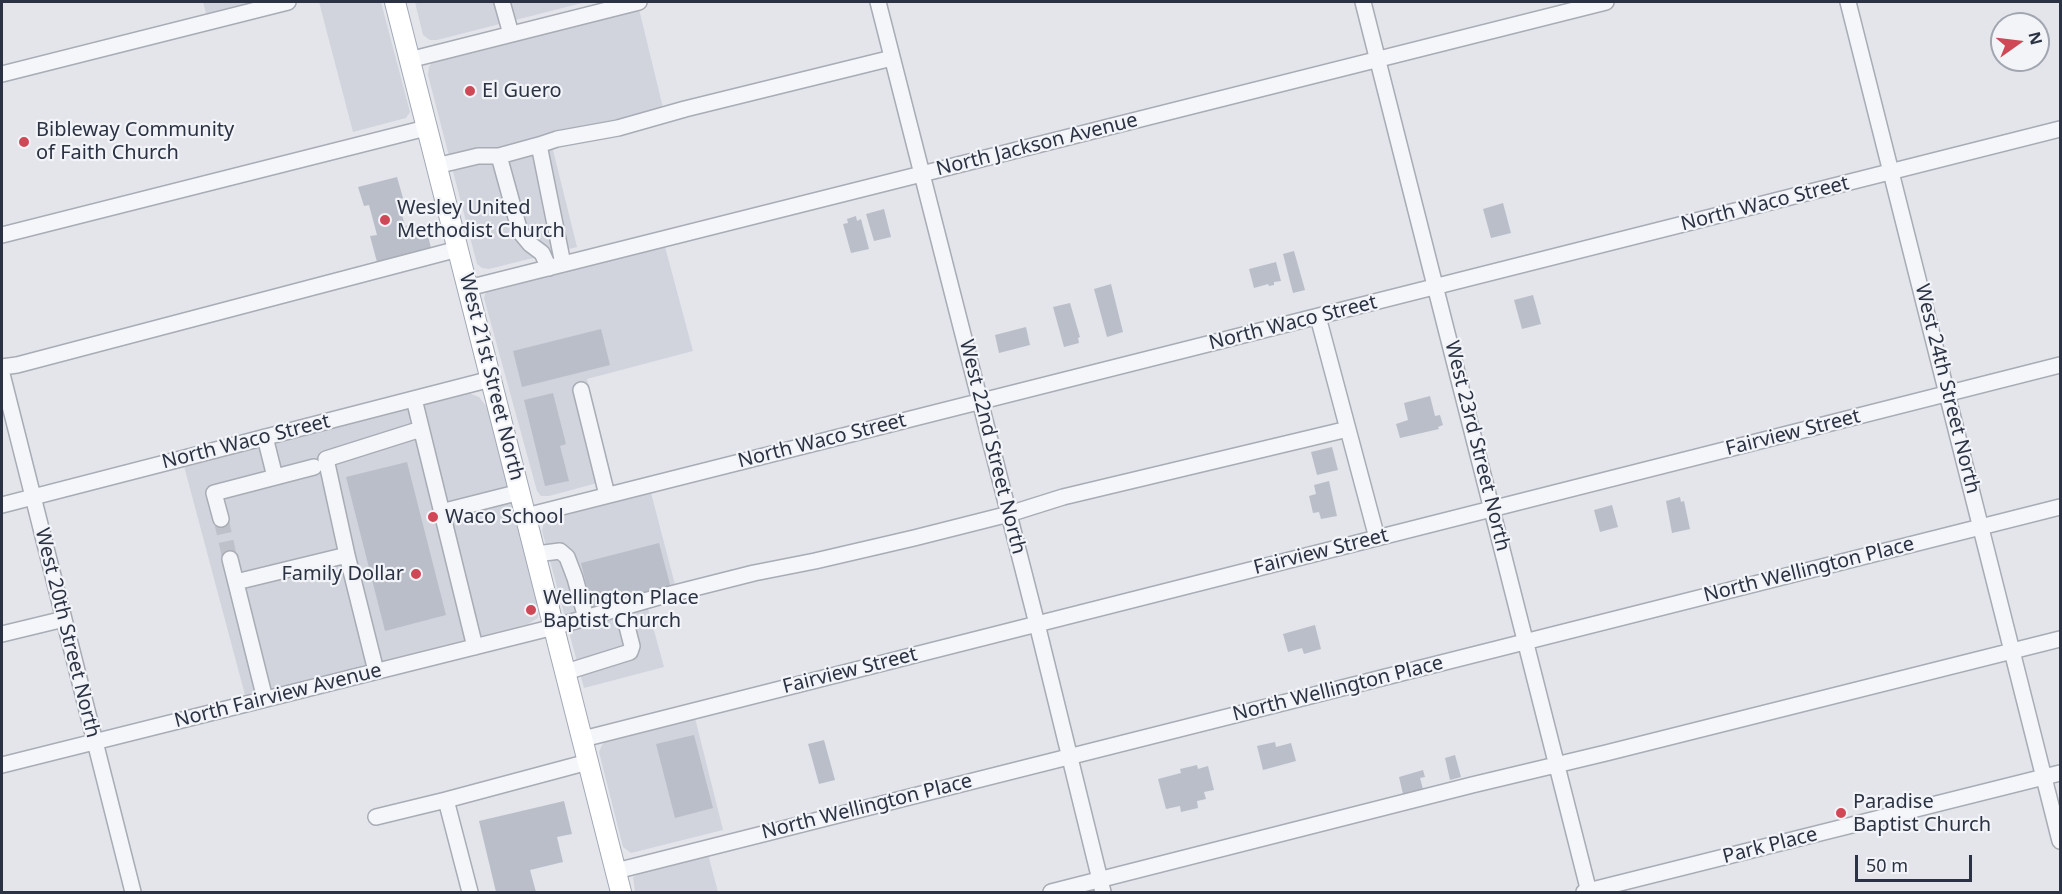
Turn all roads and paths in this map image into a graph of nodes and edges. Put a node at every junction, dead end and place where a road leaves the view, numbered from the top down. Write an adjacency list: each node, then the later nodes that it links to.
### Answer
1 (288, 2): 13 (street)
2 (395, 2): 12 (main road, West 21st Street North)
3 (502, 2): 9 (street)
4 (639, 2): 9 (street)
5 (878, 2): 10 (street, West 22nd Street North)
6 (1364, 2): 11 (street, West 23rd Street North)
7 (1606, 2): 11 (street, North Jackson Avenue)
8 (1848, 2): 19 (street, West 24th Street North)
9 (511, 34): 12 (street)
10 (892, 58): 16 (street); 20 (street, West 22nd Street North)
11 (1378, 59): 20 (street, North Jackson Avenue); 24 (street, West 23rd Street North)
12 (409, 60): 14 (main road, West 21st Street North)
13 (2, 74)
14 (426, 128): 18 (main road, West 21st Street North); 21 (street)
15 (2061, 129): 19 (street, North Waco Street)
16 (539, 145): 17 (street); 23 (street)
17 (499, 156): 18 (street); 23 (street)
18 (436, 166): 22 (main road, West 21st Street North)
19 (1892, 172): 24 (street, North Waco Street); 32 (street, West 24th Street North)
20 (922, 173): 23 (street, North Jackson Avenue); 34 (street, West 22nd Street North)
21 (2, 235)
22 (458, 249): 25 (main road, West 21st Street North); 28 (street)
23 (556, 266): 25 (street, North Jackson Avenue)
24 (1437, 287): 26 (street, North Waco Street); 45 (street, West 23rd Street North)
25 (468, 288): 30 (main road, West 21st Street North)
26 (1318, 317): 34 (street, North Waco Street); 36 (street)
27 (2061, 365): 32 (street, Fairview Street)
28 (2, 367)
29 (2, 374): 42 (street, West 20th Street North)
30 (491, 379): 33 (street, North Waco Street); 40 (main road, West 21st Street North)
31 (581, 390): 41 (street)
32 (1948, 394): 45 (street, Fairview Street); 50 (street, West 24th Street North)
33 (414, 399): 35 (street); 37 (street, North Waco Street)
34 (981, 402): 41 (street, North Waco Street); 47 (street, West 22nd Street North)
35 (421, 429): 46 (street); 53 (street)
36 (1348, 429): 47 (street, North Fairview Avenue); 51 (street)
37 (265, 437): 39 (street); 42 (street, North Waco Street)
38 (314, 467): 39 (street)
39 (275, 477): 49 (street)
40 (520, 492): 46 (street); 48 (main road, West 21st Street North)
41 (608, 495): 48 (street, North Waco Street)
42 (33, 497): 43 (street, North Waco Street); 58 (street, West 20th Street North)
43 (2, 505)
44 (2061, 507): 50 (street, North Wellington Place)
45 (1493, 509): 51 (street, Fairview Street); 63 (street, West 23rd Street North)
46 (441, 512): 64 (street)
47 (1009, 514): 56 (street, North Fairview Avenue); 59 (street, West 22nd Street North)
48 (526, 516): 52 (main road, West 21st Street North)
49 (221, 519)
50 (1982, 527): 63 (street, North Wellington Place); 65 (street, West 24th Street North)
51 (1377, 538): 59 (street, Fairview Street)
52 (536, 554): 57 (street); 60 (main road, West 21st Street North)
53 (346, 555): 55 (street); 66 (street)
54 (230, 559): 55 (street)
55 (236, 582): 68 (street)
56 (622, 607): 57 (street, North Fairview Avenue); 67 (street)
57 (586, 618): 60 (street, North Fairview Avenue)
58 (63, 619): 61 (street); 70 (street, West 20th Street North)
59 (1037, 624): 69 (street, Fairview Street); 71 (street, West 22nd Street North)
60 (554, 627): 64 (street, North Fairview Avenue); 67 (main road, West 21st Street North)
61 (2, 634)
62 (2061, 639): 65 (street)
63 (1526, 641): 71 (street, North Wellington Place); 74 (street, West 23rd Street North)
64 (475, 647): 66 (street, North Fairview Avenue)
65 (2012, 650): 74 (street); 76 (street, West 24th Street North)
66 (376, 671): 68 (street, North Fairview Avenue)
67 (566, 672): 69 (main road, West 21st Street North)
68 (265, 699): 70 (street, North Fairview Avenue)
69 (583, 739): 72 (main road, West 21st Street North)
70 (95, 742): 73 (street, North Fairview Avenue); 82 (street, West 20th Street North)
71 (1070, 756): 80 (street, North Wellington Place); 81 (street, West 22nd Street North)
72 (588, 762): 77 (street); 80 (main road, West 21st Street North)
73 (2, 765)
74 (1557, 765): 81 (street); 86 (street, West 23rd Street North)
75 (2061, 773): 76 (street, Park Place)
76 (2044, 777): 79 (street, West 24th Street North); 86 (street, Park Place)
77 (446, 800): 78 (street); 83 (street)
78 (376, 817)
79 (2061, 841)
80 (616, 871): 84 (main road, West 21st Street North)
81 (1102, 886): 85 (street)
82 (133, 892)
83 (470, 892)
84 (621, 892)
85 (1051, 892)
86 (1587, 892)

